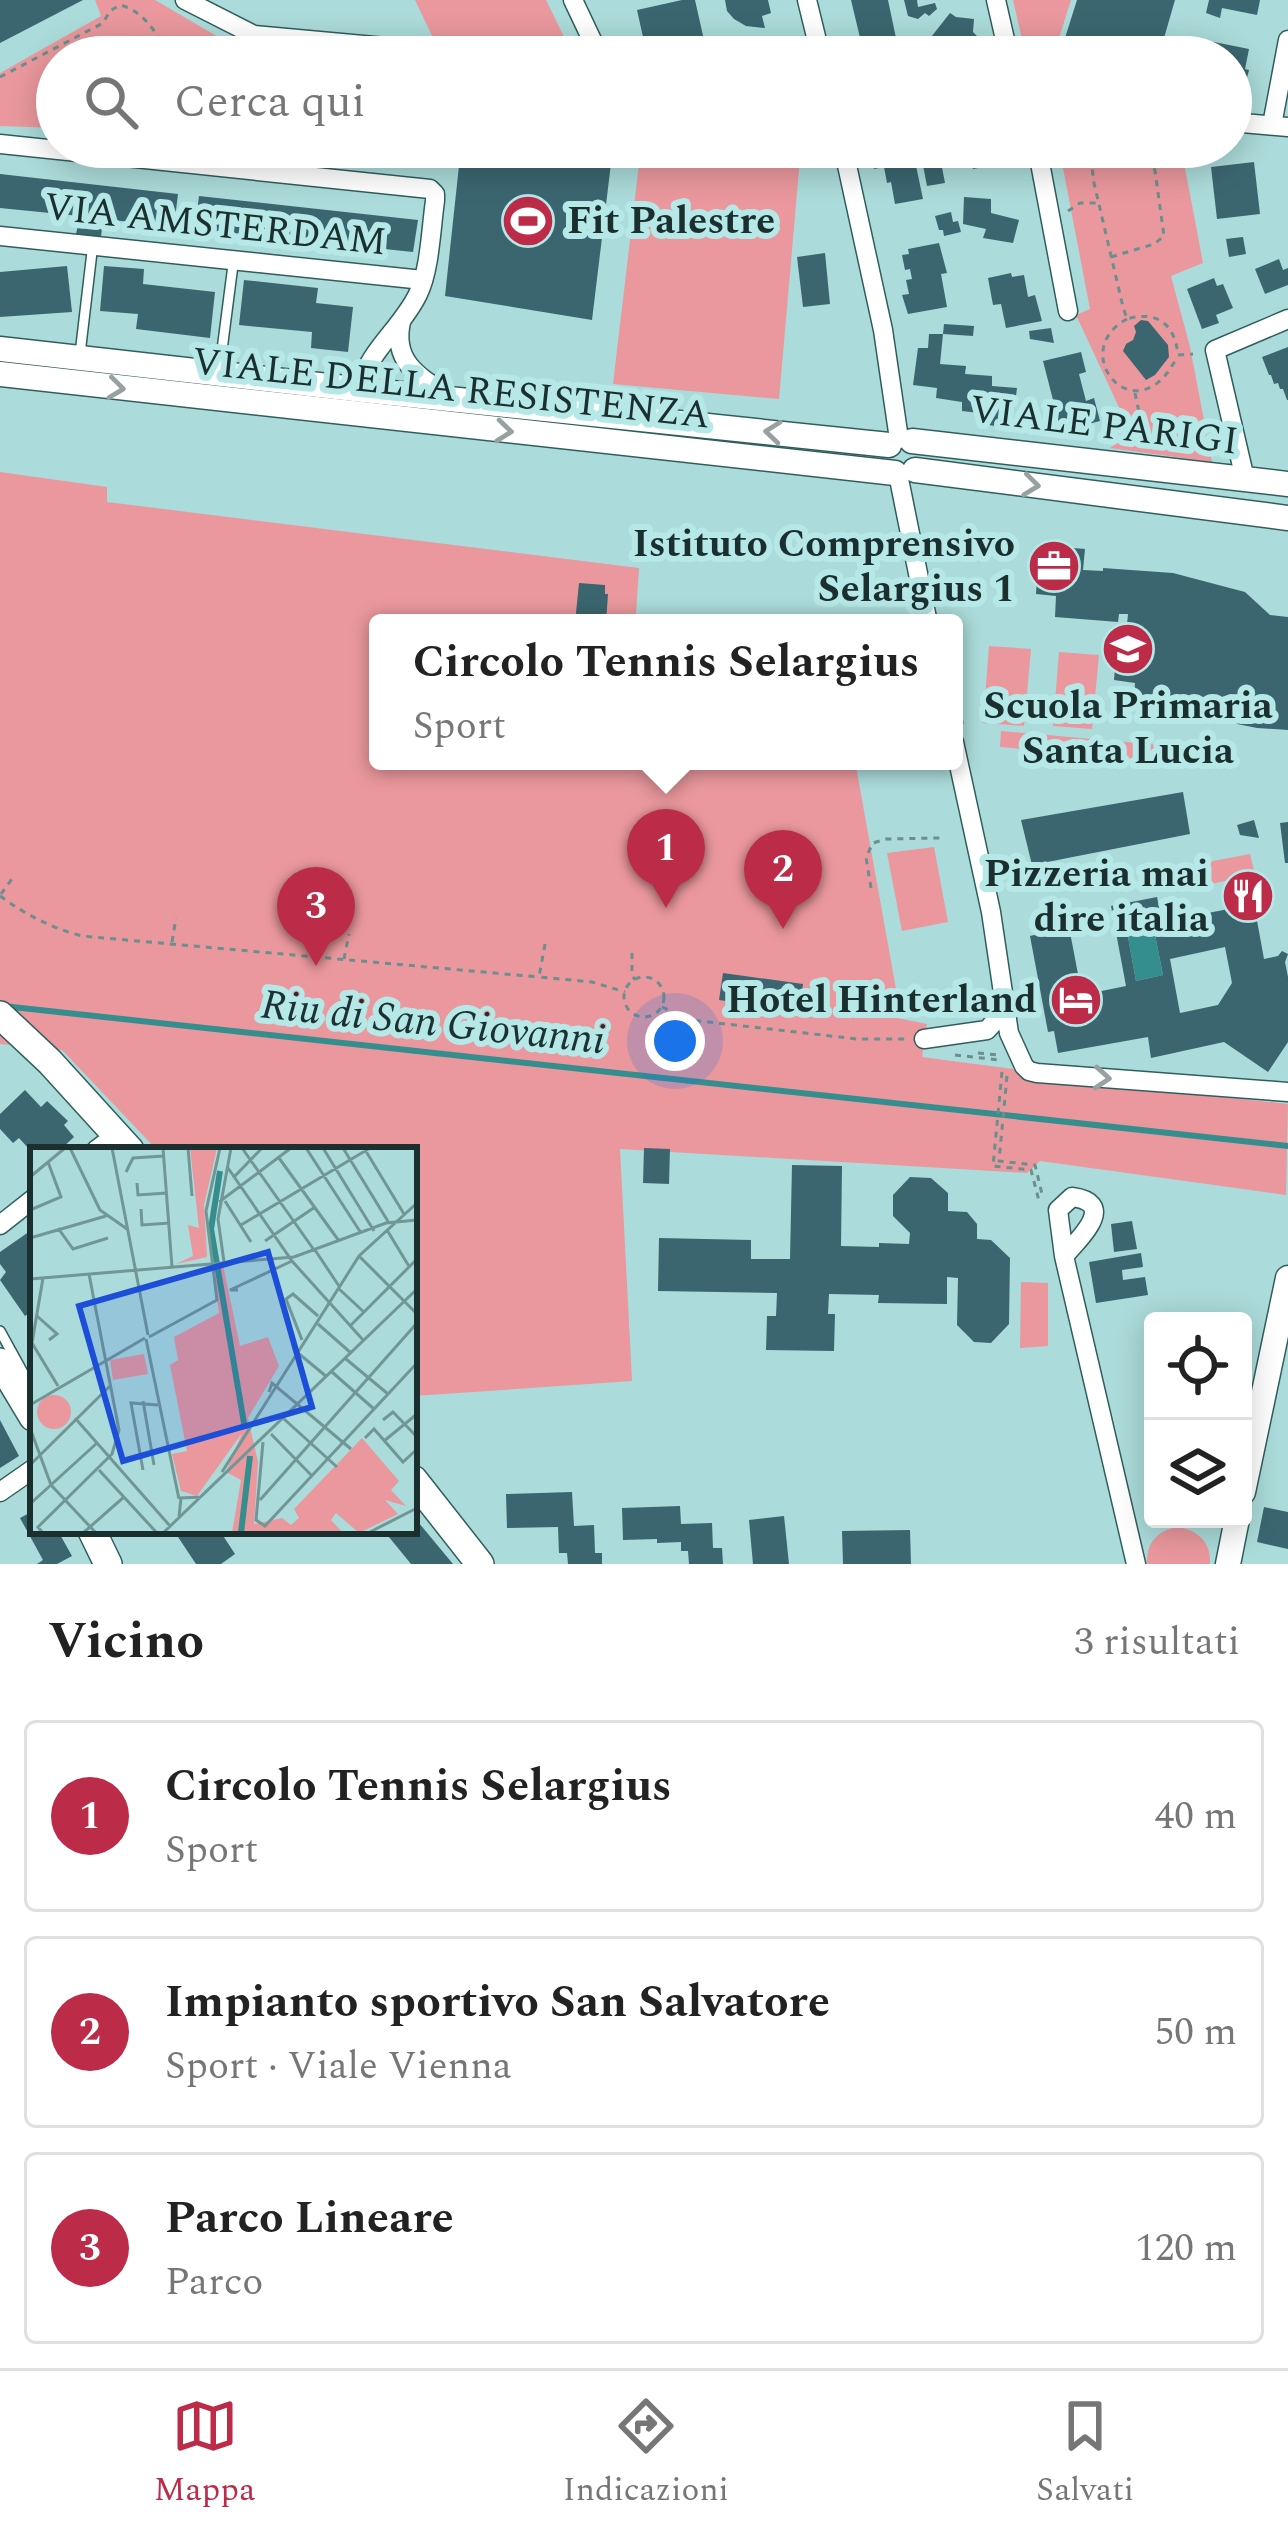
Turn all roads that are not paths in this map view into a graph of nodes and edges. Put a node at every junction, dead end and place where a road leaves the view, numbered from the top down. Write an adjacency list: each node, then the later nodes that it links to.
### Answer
1 (185, 0): 5 (street)
2 (572, 0): 6 (street)
3 (807, 0): 7 (street)
4 (996, 0): 8 (street)
5 (265, 36)
6 (590, 36)
7 (816, 36)
8 (1004, 36)
9 (1288, 40): 10 (street)
10 (1280, 126)
11 (0, 144): 12 (street)
12 (36, 148)
13 (229, 168): 19 (street)
14 (848, 168): 29 (street)
15 (1040, 168): 20 (street)
16 (0, 236): 19 (street, VIA AMSTERDAM)
17 (92, 252): 24 (lane)
18 (232, 265): 26 (lane)
19 (423, 280): 22 (street)
20 (1068, 311)
21 (1288, 319): 31 (street)
22 (400, 322): 27 (street); 28 (street)
23 (0, 349): 24 (street, VIALE DELLA RESISTENZA)
24 (80, 358): 26 (street, VIALE DELLA RESISTENZA)
25 (0, 374): 30 (street, VIALE DELLA RESISTENZA, one-way to 30)
26 (219, 374): 27 (street, VIALE DELLA RESISTENZA)
27 (361, 390): 28 (street, VIALE DELLA RESISTENZA)
28 (453, 399): 29 (street, VIALE PARIGI, one-way to 28)
29 (900, 441): 30 (street); 31 (street, VIALE PARIGI)
30 (903, 472): 33 (street, VIALE PARIGI, one-way to 33); 34 (street)
31 (1245, 479): 32 (street, VIALE PARIGI)
32 (1288, 484)
33 (1288, 518)
34 (927, 614)
35 (960, 770): 36 (street)
36 (1006, 1009): 38 (street); 40 (street, one-way to 40)
37 (0, 1020): 39 (main road)
38 (924, 1039)
39 (47, 1064): 41 (lane); 42 (main road)
40 (1288, 1092)
41 (117, 1147)
42 (127, 1147)
43 (30, 1201): 44 (street)
44 (0, 1225)
45 (1064, 1256): 59 (street)
46 (1288, 1278): 51 (street)
47 (0, 1331): 49 (lane)
48 (0, 1362): 50 (main road)
49 (30, 1386)
50 (30, 1412)
51 (1252, 1449)
52 (30, 1471): 54 (street)
53 (417, 1484): 57 (main road)
54 (0, 1492)
55 (1236, 1528): 60 (street)
56 (93, 1534): 58 (main road)
57 (472, 1561)
58 (108, 1564)
59 (1136, 1564)
60 (1228, 1564)

